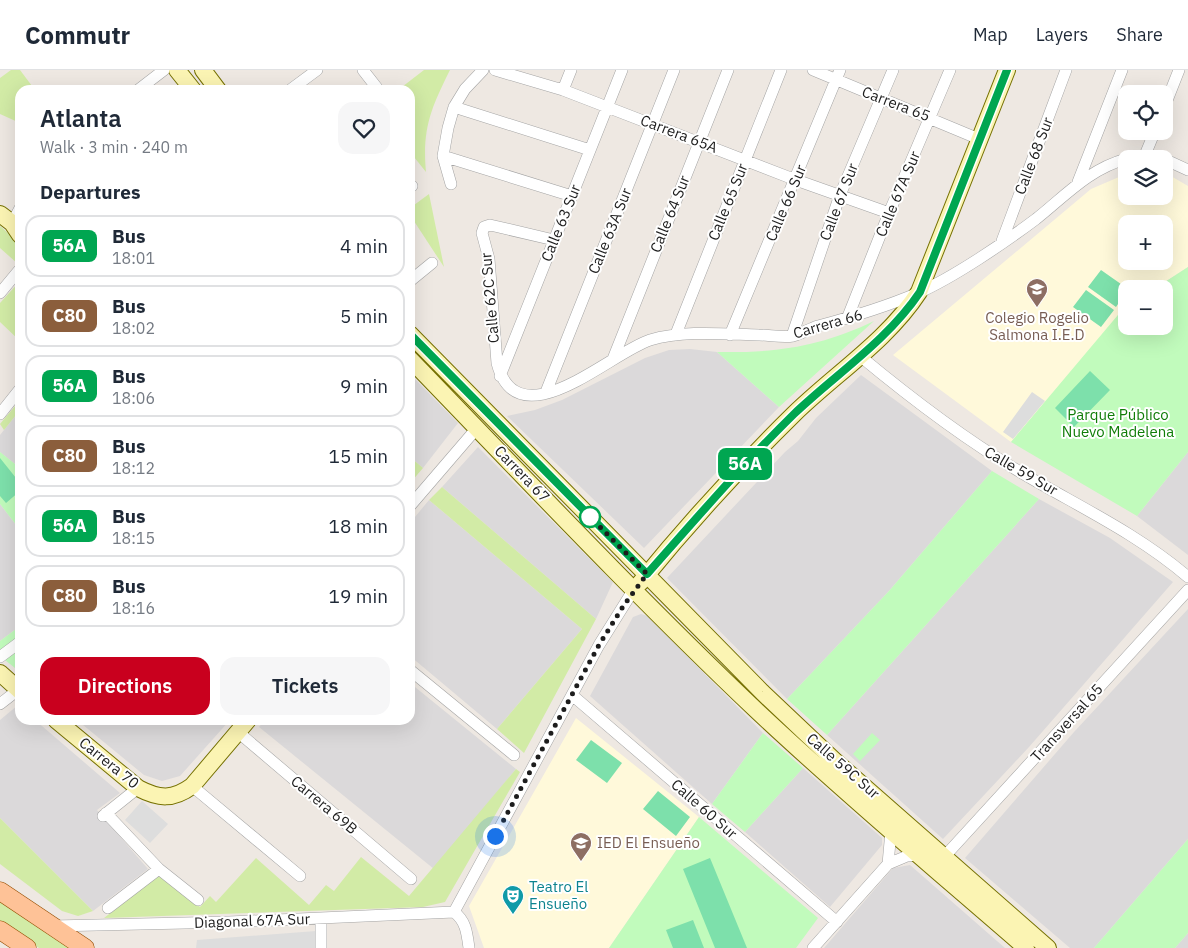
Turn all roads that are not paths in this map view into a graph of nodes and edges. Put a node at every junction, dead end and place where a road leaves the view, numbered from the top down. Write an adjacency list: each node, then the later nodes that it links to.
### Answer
1 (164, 70): 21 (street)
2 (177, 70): 22 (street)
3 (203, 70): 23 (street)
4 (317, 70): 24 (street)
5 (363, 70): 25 (street)
6 (483, 70): 29 (street)
7 (495, 70): 27 (street, Carrera 65A)
8 (571, 70): 27 (street)
9 (622, 70): 30 (street, Calle 63 Sur)
10 (674, 70): 32 (street, Calle 63A Sur)
11 (728, 70): 34 (street, Calle 64 Sur)
12 (781, 70): 37 (street, Calle 65 Sur)
13 (813, 70): 20 (street, Carrera 65)
14 (893, 70): 28 (street, Calle 67 Sur)
15 (950, 70): 31 (street, Calle 67A Sur)
16 (1007, 70): 33 (street)
17 (1066, 70): 48 (street, Calle 68 Sur)
18 (1122, 70): 42 (street)
19 (1179, 70): 26 (street)
20 (838, 75): 28 (street, Carrera 65); 41 (street, Calle 66 Sur)
21 (144, 85)
22 (189, 85)
23 (214, 85)
24 (297, 85)
25 (375, 85)
26 (1173, 85)
27 (563, 90): 30 (street, Carrera 65A)
28 (881, 99): 31 (street, Carrera 65); 44 (street, Calle 67 Sur)
29 (454, 107): 35 (street); 36 (street)
30 (607, 107): 32 (street, Carrera 65A); 35 (street, Calle 63 Sur)
31 (932, 118): 33 (street, Carrera 65); 46 (street, Calle 67A Sur)
32 (652, 124): 34 (street, Carrera 65A); 63 (street, Calle 63A Sur)
33 (979, 139): 52 (street)
34 (699, 142): 37 (street, Carrera 65A); 60 (street, Calle 64 Sur)
35 (590, 150): 45 (street, Calle 63 Sur)
36 (443, 156): 43 (street); 45 (street)
37 (746, 159): 41 (street, Carrera 65A); 55 (street, Calle 65 Sur)
38 (1118, 162): 42 (street)
39 (1173, 163): 40 (street)
40 (1188, 170)
41 (796, 180): 44 (street, Carrera 65A); 56 (street, Calle 66 Sur)
42 (1078, 182): 48 (street, Carrera 66)
43 (451, 184)
44 (840, 195): 46 (street, Carrera 65A); 57 (street, Calle 67 Sur)
45 (572, 196): 47 (street, Calle 63 Sur)
46 (889, 213): 54 (street, Calle 67A Sur)
47 (554, 240): 62 (street, Calle 63 Sur); 62 (street, Calle 62C Sur)
48 (1002, 241): 52 (street, Carrera 66)
49 (432, 263): 51 (street)
50 (15, 275): 53 (street)
51 (415, 276)
52 (920, 292): 54 (street, Carrera 66); 59 (street)
53 (0, 293)
54 (847, 319): 57 (street, Carrera 66)
55 (676, 334): 56 (street, Carrera 66); 60 (street, Carrera 66)
56 (730, 335): 57 (street, Carrera 66)
57 (792, 336)
58 (415, 339): 68 (street, Carrera 67)
59 (860, 356): 68 (street); 69 (street, Calle 59 Sur)
60 (613, 359): 63 (street, Carrera 66)
61 (415, 364): 66 (street, Carrera 67)
62 (500, 376): 63 (street, Carrera 66)
63 (546, 392)
64 (15, 395): 65 (street)
65 (0, 414)
66 (477, 428): 67 (street); 70 (street, Carrera 67)
67 (415, 500)
68 (647, 574): 70 (street); 87 (street, Calle 59C Sur)
69 (1188, 577)
70 (634, 589): 78 (street); 85 (street, Calle 59C Sur)
71 (1188, 590): 87 (street, Transversal 65)
72 (15, 646): 73 (street)
73 (0, 658)
74 (0, 674): 76 (street)
75 (415, 674): 82 (street)
76 (15, 687)
77 (15, 693): 79 (street)
78 (572, 695): 95 (street); 97 (street, Calle 60 Sur)
79 (0, 704)
80 (62, 725): 84 (street, Carrera 70)
81 (243, 726): 83 (street); 91 (street, Carrera 69B)
82 (514, 755)
83 (192, 786): 84 (street, Carrera 70); 90 (street)
84 (138, 788): 89 (street)
85 (891, 831): 86 (street, Calle 59C Sur); 88 (street)
86 (918, 855): 88 (street); 105 (street, Calle 59C Sur)
87 (945, 856): 106 (street, Calle 59C Sur)
88 (888, 864): 97 (street)
89 (159, 869): 93 (street); 94 (street)
90 (300, 876)
91 (411, 879)
92 (0, 891): 98 (main road)
93 (198, 900)
94 (108, 908)
95 (454, 912): 96 (street, Diagonal 67A Sur); 103 (street)
96 (320, 918): 98 (street, Diagonal 67A Sur); 102 (street)
97 (837, 922): 104 (street)
98 (50, 926): 101 (main road)
99 (0, 930): 100 (main road)
100 (27, 948)
101 (85, 948)
102 (321, 948)
103 (468, 948)
104 (813, 948)
105 (1026, 948)
106 (1048, 948)

